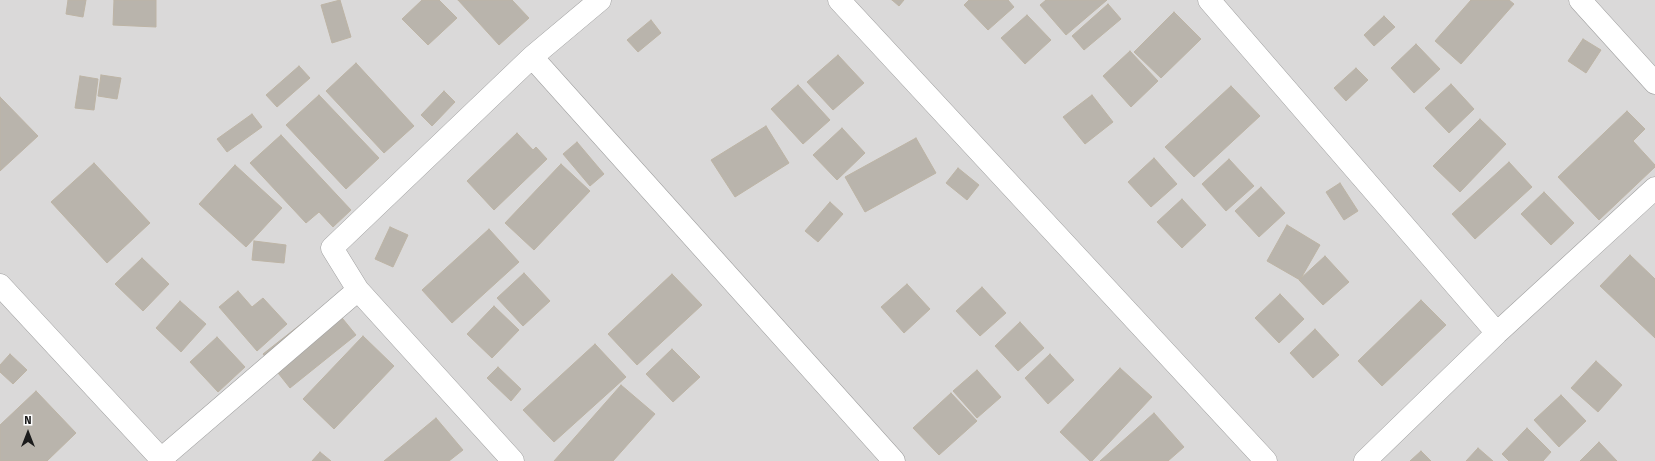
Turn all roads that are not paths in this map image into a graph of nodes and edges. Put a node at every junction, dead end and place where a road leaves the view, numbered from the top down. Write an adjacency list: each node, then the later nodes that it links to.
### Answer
1 (600, 0): 5 (street)
2 (839, 0): 14 (street)
3 (1209, 0): 10 (street)
4 (1580, 0): 6 (street)
5 (532, 57): 9 (street); 13 (street)
6 (1655, 83)
7 (1655, 188): 10 (street)
8 (0, 285): 11 (street)
9 (358, 290): 11 (street); 12 (street)
10 (1497, 333): 15 (street)
11 (162, 460)
12 (513, 461)
13 (894, 461)
14 (1266, 461)
15 (1365, 461)

